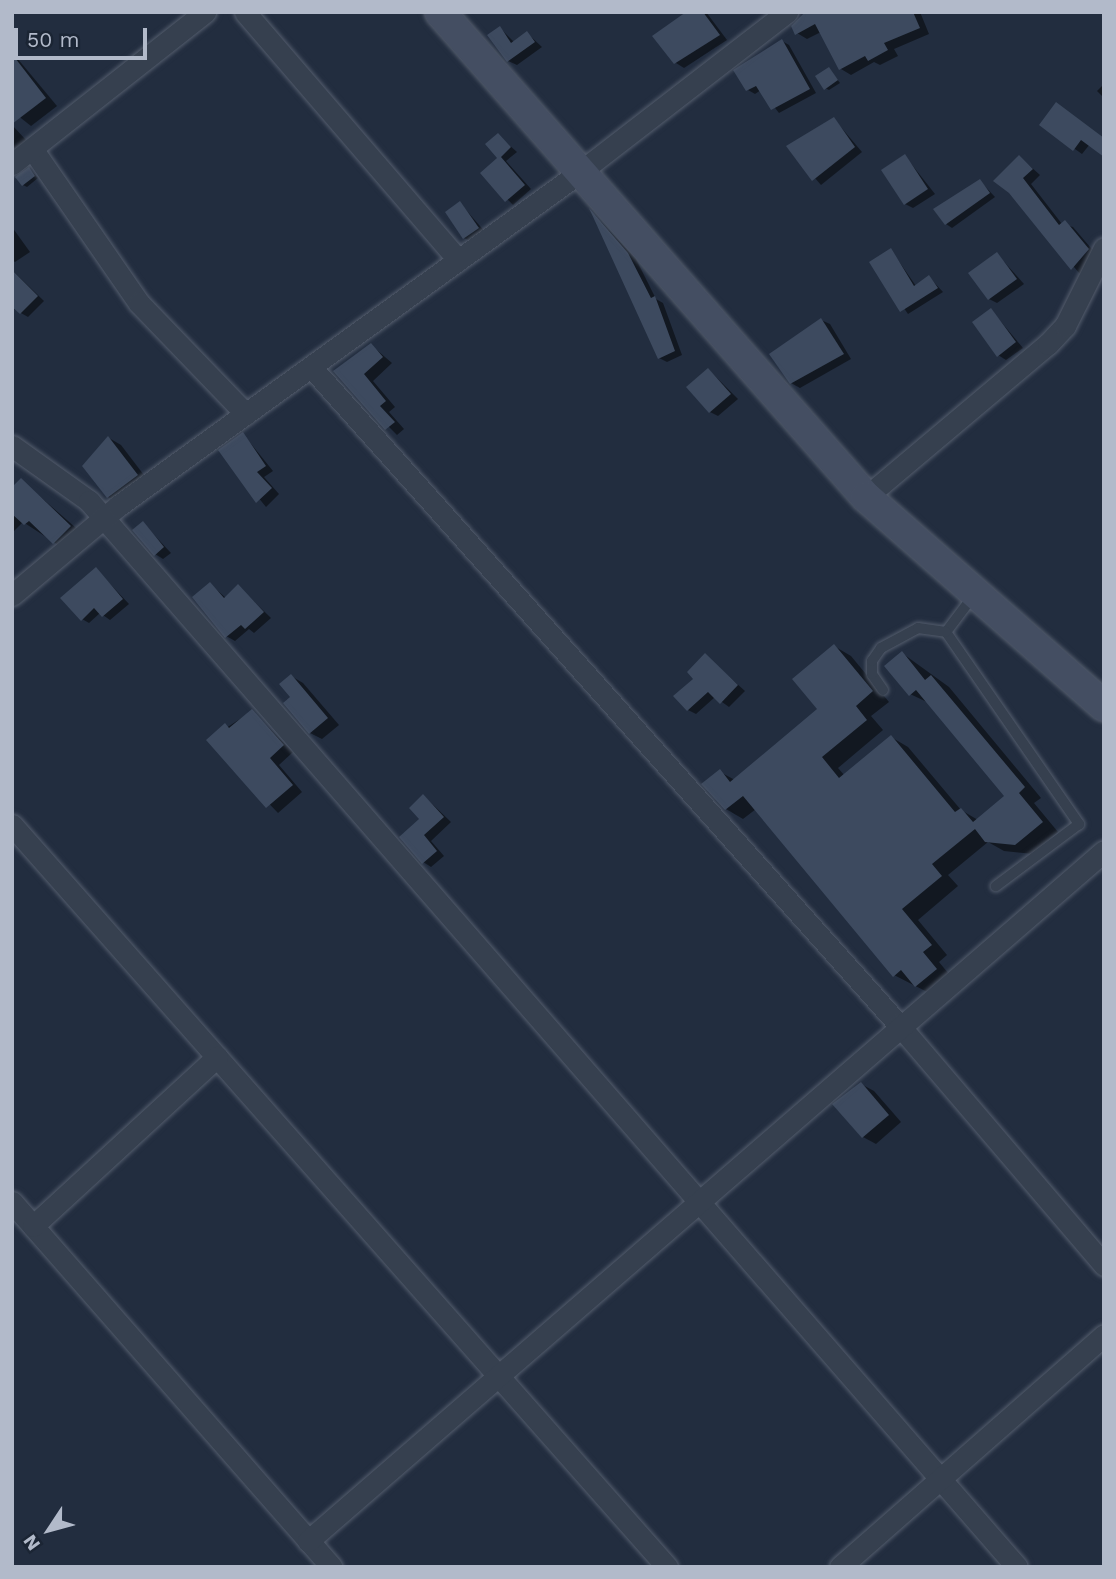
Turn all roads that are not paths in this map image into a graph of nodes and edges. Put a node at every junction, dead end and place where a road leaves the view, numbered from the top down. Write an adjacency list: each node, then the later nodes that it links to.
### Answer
1 (205, 12): 5 (street)
2 (245, 12): 9 (street)
3 (440, 12): 7 (street)
4 (787, 12): 7 (street)
5 (33, 150): 6 (street); 11 (street)
6 (12, 164)
7 (580, 172): 9 (street); 13 (street)
8 (1104, 248): 13 (street)
9 (458, 260): 10 (street)
10 (312, 368): 11 (street); 23 (street)
11 (246, 414): 14 (street)
12 (12, 446): 14 (street)
13 (866, 497): 15 (street)
14 (101, 520): 16 (street); 26 (street)
15 (975, 592): 17 (lane); 19 (street)
16 (12, 594)
17 (946, 632): 18 (lane); 22 (lane)
18 (883, 690)
19 (1104, 706)
20 (12, 825): 24 (street)
21 (1104, 851): 23 (street)
22 (996, 886)
23 (899, 1025): 26 (street); 28 (street)
24 (217, 1057): 27 (street); 30 (street)
25 (12, 1202): 27 (street)
26 (697, 1202): 30 (street); 31 (street)
27 (33, 1226): 32 (street)
28 (1104, 1265)
29 (1104, 1335): 31 (street)
30 (499, 1376): 32 (street); 34 (street)
31 (942, 1478): 35 (street); 36 (street)
32 (308, 1541): 33 (street)
33 (331, 1567)
34 (667, 1567)
35 (840, 1567)
36 (1017, 1567)

